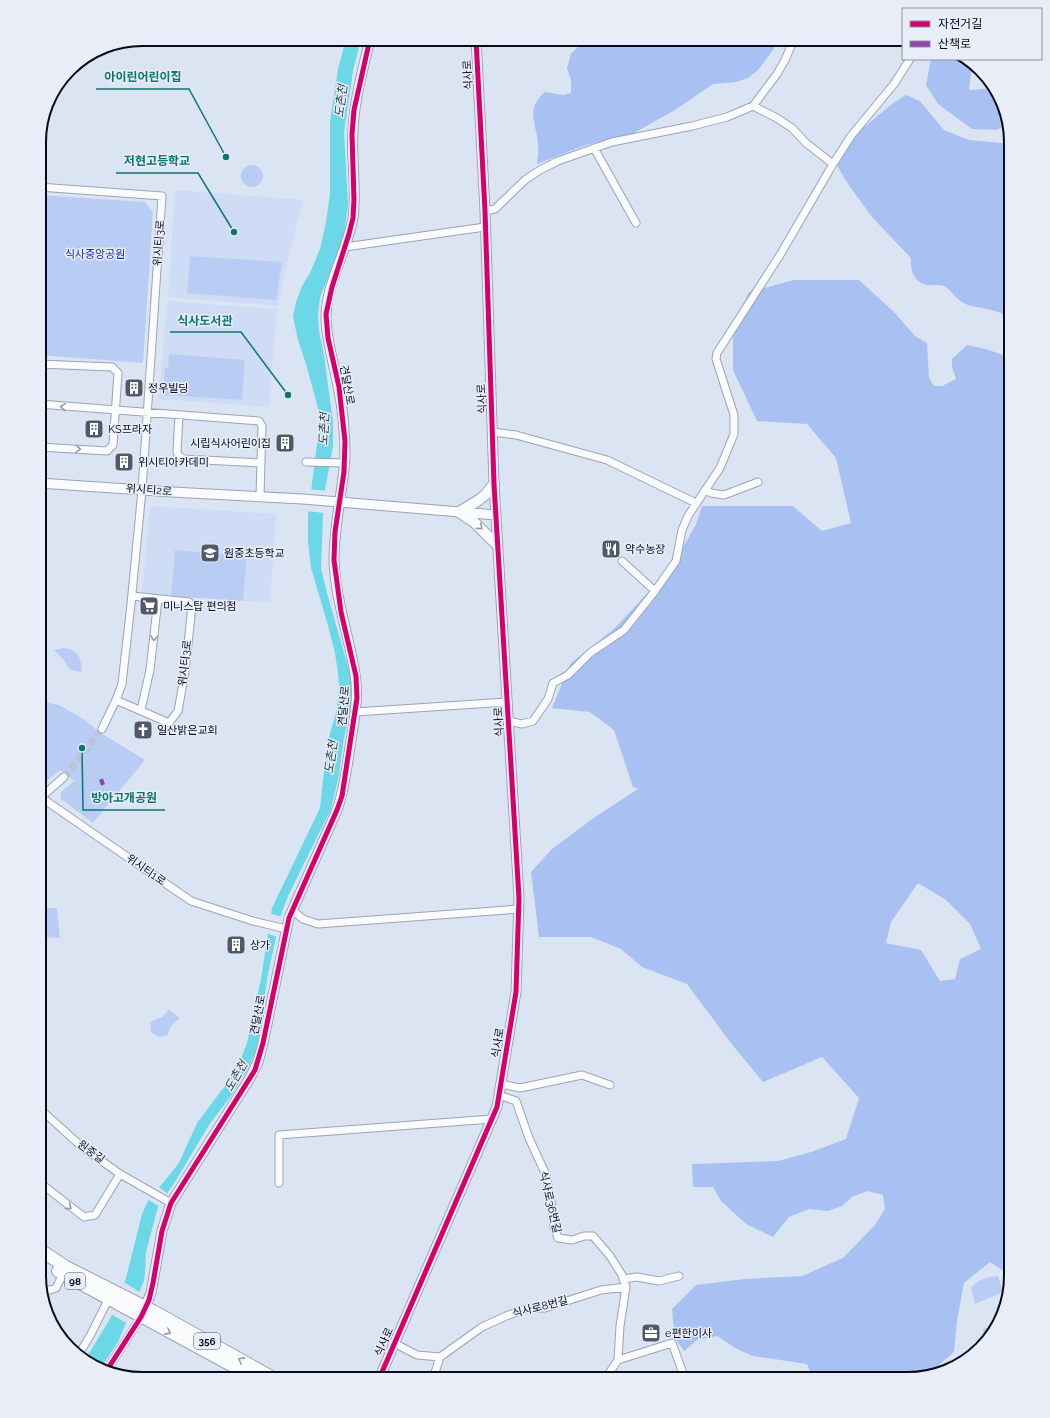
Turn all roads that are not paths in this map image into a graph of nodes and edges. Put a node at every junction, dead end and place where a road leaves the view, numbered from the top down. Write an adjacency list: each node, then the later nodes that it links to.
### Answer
1 (368, 46): 12 (street, 견달산로)
2 (476, 46): 9 (street, 식사로)
3 (791, 46): 5 (street)
4 (909, 60): 7 (street)
5 (753, 106): 6 (street); 7 (street)
6 (594, 148): 9 (street); 10 (street)
7 (833, 164): 27 (street)
8 (46, 188): 16 (street, 위시티3로)
9 (485, 211): 11 (street, 식사로)
10 (636, 223)
11 (485, 227): 12 (street); 18 (street, 식사로)
12 (345, 247): 21 (street, 견달산로)
13 (46, 364): 15 (street)
14 (46, 405): 15 (street, one-way to 14)
15 (115, 411): 16 (street); 19 (street, one-way to 15)
16 (147, 413): 17 (street); 26 (street, 위시티3로)
17 (179, 415): 22 (street); 22 (street)
18 (493, 432): 25 (street, 식사로); 30 (street)
19 (46, 447)
20 (308, 462): 21 (street)
21 (340, 462): 29 (street, 견달산로)
22 (261, 463): 28 (street)
23 (758, 482): 27 (street)
24 (46, 483): 26 (street, 위시티2로)
25 (494, 484): 31 (main road); 32 (street, 식사로)
26 (142, 490): 28 (street, 위시티2로); 36 (street, 위시티3로)
27 (705, 490): 30 (street)
28 (260, 497): 29 (street, 위시티2로)
29 (339, 502): 31 (street); 41 (street, 견달산로)
30 (696, 503): 35 (street)
31 (459, 512): 32 (street); 33 (main road, one-way to 33)
32 (496, 515): 33 (street, 식사로)
33 (497, 545): 39 (street, 식사로)
34 (622, 561): 35 (street)
35 (655, 591): 42 (street)
36 (132, 596): 37 (street, 위시티3로); 38 (street, 위시티3로)
37 (158, 599): 40 (street, one-way to 40); 40 (street, 위시티3로)
38 (116, 700): 40 (street, 위시티3로); 43 (street, 위시티3로)
39 (507, 702): 41 (street); 42 (street, 식사로)
40 (141, 710)
41 (355, 712): 48 (street, 견달산로)
42 (508, 721): 47 (street, 식사로)
43 (102, 729)
44 (64, 778): 45 (street)
45 (46, 792)
46 (46, 801): 49 (street, 위시티1로)
47 (519, 909): 48 (street); 50 (street, 식사로)
48 (292, 910): 49 (street, 견달산로)
49 (284, 928): 58 (street, 견달산로)
50 (501, 1084): 51 (street); 52 (street, 식사로)
51 (610, 1085)
52 (499, 1095): 54 (street, 식사로); 63 (street, 식사로36번길)
53 (46, 1114): 55 (street, 원중길)
54 (492, 1119): 56 (street); 68 (street, 식사로)
55 (120, 1174): 57 (street, one-way to 55); 58 (street, 원중길)
56 (279, 1183)
57 (46, 1187)
58 (168, 1202): 67 (street, 견달산로)
59 (46, 1253): 66 (main road, 356)
60 (46, 1263): 61 (main road, 98)
61 (63, 1274): 65 (street); 66 (main road, 98)
62 (679, 1276): 63 (street)
63 (623, 1279): 64 (street, 식사로36번길)
64 (626, 1287): 70 (street, 식사로8번길); 71 (street, 식사로36번길)
65 (47, 1291)
66 (113, 1296): 67 (main road, 356); 69 (street)
67 (139, 1310): 72 (street); 73 (main road, 356, one-way to 73); 74 (main road, 356, one-way to 67)
68 (394, 1343): 70 (street); 75 (street, 식사로)
69 (81, 1350)
70 (440, 1357): 76 (street)
71 (618, 1360): 77 (street); 78 (street)
72 (109, 1366)
73 (245, 1372)
74 (261, 1372)
75 (382, 1372)
76 (435, 1372)
77 (610, 1372)
78 (682, 1372)

